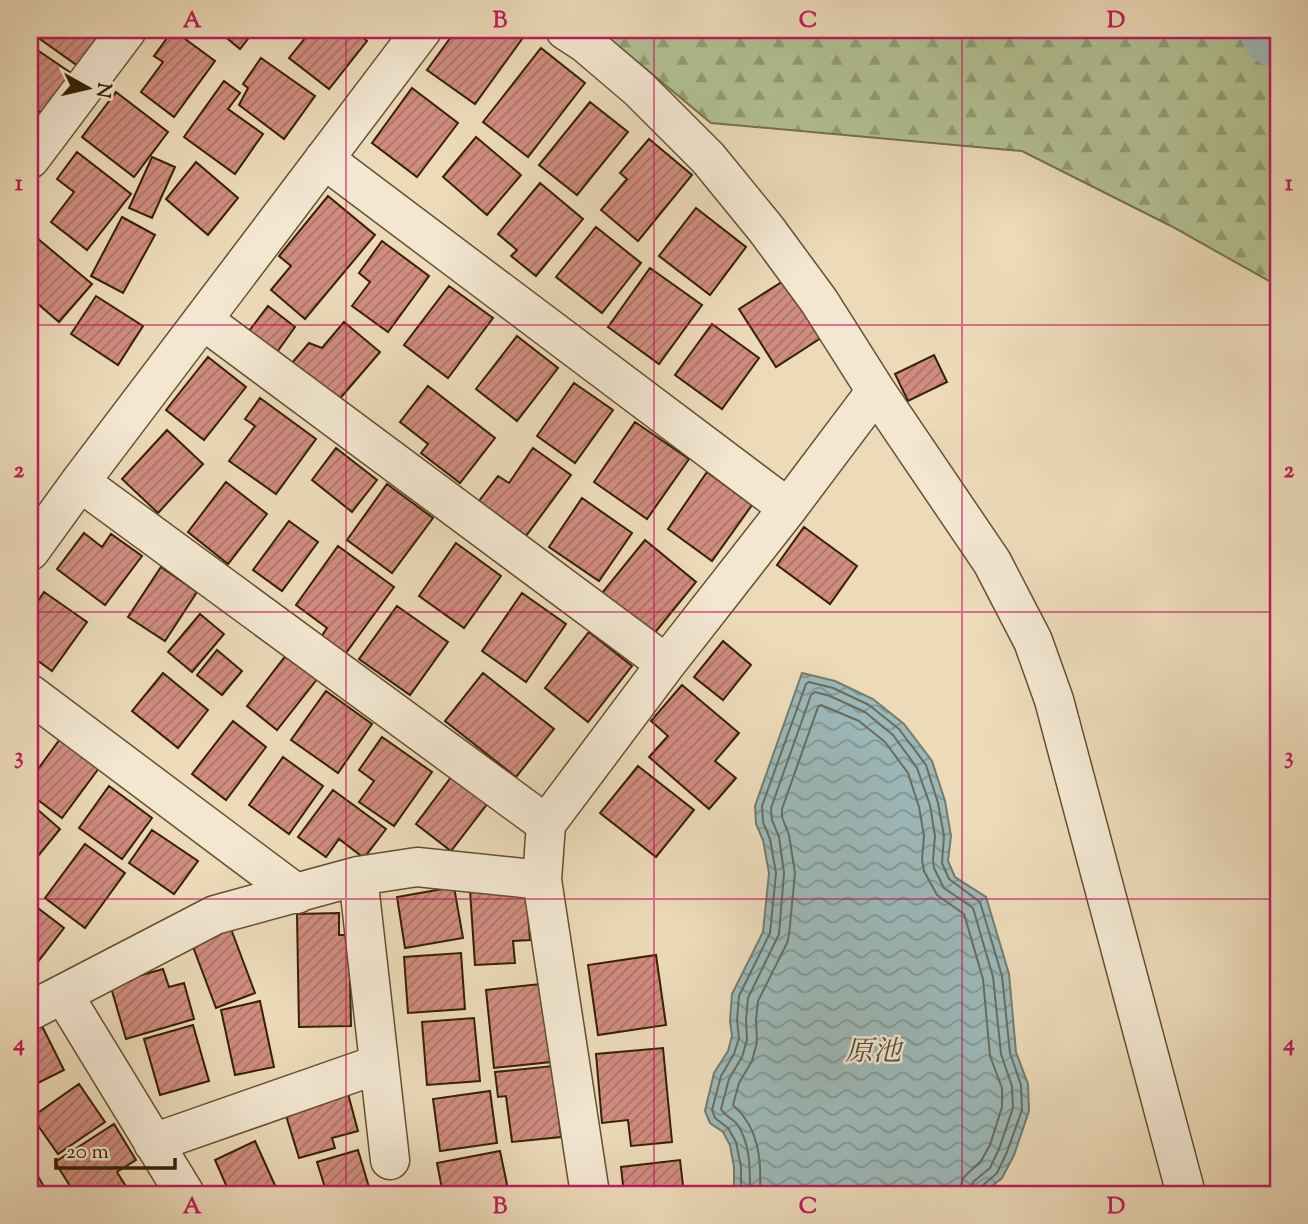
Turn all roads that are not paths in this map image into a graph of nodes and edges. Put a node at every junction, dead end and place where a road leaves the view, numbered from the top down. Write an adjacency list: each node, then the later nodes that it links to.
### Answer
1 (127, 30): 4 (street)
2 (422, 30): 5 (street)
3 (565, 30): 7 (street)
4 (30, 159)
5 (324, 159): 6 (street); 9 (street)
6 (203, 320): 8 (street); 11 (street)
7 (876, 390): 9 (street); 23 (street)
8 (80, 482): 10 (street); 13 (street)
9 (788, 508): 11 (street)
10 (30, 551)
11 (666, 664): 13 (street)
12 (30, 694): 16 (street)
13 (546, 824): 15 (street)
14 (358, 876): 15 (street); 16 (street); 18 (street)
15 (542, 880): 22 (street)
16 (297, 894): 17 (street)
17 (46, 1003): 19 (street)
18 (379, 1065): 19 (street); 20 (street)
19 (153, 1143): 21 (street)
20 (390, 1160)
21 (185, 1194)
22 (590, 1194)
23 (1186, 1194)

